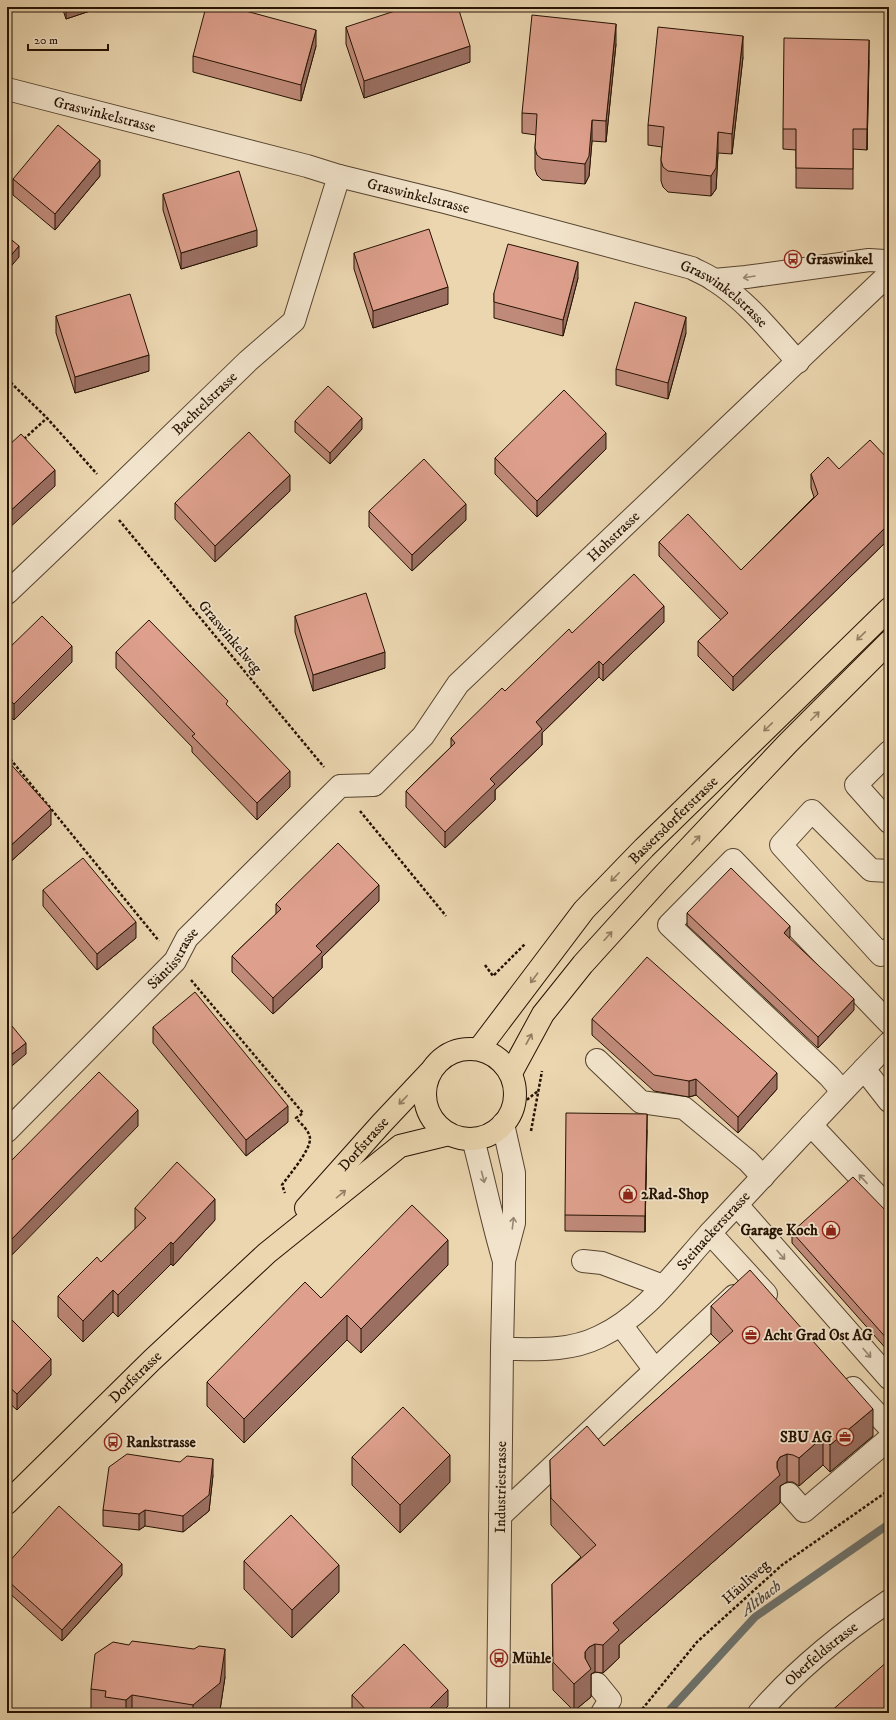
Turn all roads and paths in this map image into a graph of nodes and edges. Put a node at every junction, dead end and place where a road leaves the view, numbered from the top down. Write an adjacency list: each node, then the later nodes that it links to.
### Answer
1 (7, 89): 2 (street, Graswinkelstrasse)
2 (338, 176): 5 (street, Graswinkelstrasse); 10 (street, Bachtelstrasse)
3 (889, 263): 5 (street, one-way to 5)
4 (889, 274): 6 (street, Hohstrasse)
5 (714, 280): 6 (street, Graswinkelstrasse)
6 (798, 362): 15 (street, Hohstrasse)
7 (7, 379): 8 (path, Graswinkelweg)
8 (47, 418): 9 (path); 10 (path, Graswinkelweg)
9 (18, 444)
10 (108, 497): 11 (street, Bachtelstrasse); 15 (path, Graswinkelweg)
11 (7, 593)
12 (889, 609): 24 (main road, Bassersdorferstrasse, one-way to 24)
13 (889, 642): 28 (main road, Bassersdorferstrasse, one-way to 13)
14 (889, 752): 16 (street)
15 (340, 786): 18 (path, Graswinkelweg); 34 (street, Säntisstrasse)
16 (889, 822)
17 (889, 871): 19 (street)
18 (446, 916)
19 (889, 949)
20 (484, 965): 21 (path)
21 (493, 976)
22 (889, 1023): 30 (street)
23 (889, 1043): 26 (street, Steinackerstrasse)
24 (479, 1049): 27 (main road); 28 (main road)
25 (597, 1060): 37 (street)
26 (864, 1069): 30 (street, Steinackerstrasse); 31 (street)
27 (430, 1072): 35 (main road); 41 (main road, Dorfstrasse, one-way to 41)
28 (511, 1073): 32 (main road)
29 (538, 1091): 32 (path)
30 (842, 1091): 33 (street, Steinackerstrasse)
31 (889, 1101)
32 (507, 1119): 36 (main road); 42 (street, Industriestrasse, one-way to 32)
33 (810, 1125): 37 (street, Steinackerstrasse); 39 (street, one-way to 33)
34 (7, 1131)
35 (449, 1134): 36 (main road); 41 (main road, Dorfstrasse, one-way to 35)
36 (473, 1139): 42 (street, Industriestrasse, one-way to 42)
37 (763, 1177): 38 (street, Steinackerstrasse)
38 (737, 1205): 40 (street, Steinackerstrasse); 51 (street, one-way to 51)
39 (889, 1208)
40 (710, 1233): 44 (street); 45 (street, Steinackerstrasse)
41 (267, 1253): 56 (main road, Dorfstrasse)
42 (504, 1261): 48 (street, Industriestrasse)
43 (583, 1261): 45 (street)
44 (752, 1278): 46 (street); 49 (street)
45 (663, 1286): 47 (street, Steinackerstrasse)
46 (778, 1306)
47 (621, 1325): 48 (street, Steinackerstrasse); 49 (street)
48 (502, 1349): 57 (street, Industriestrasse)
49 (655, 1370): 57 (street)
50 (839, 1373): 52 (street)
51 (889, 1378)
52 (889, 1427)
53 (889, 1439): 55 (street)
54 (889, 1490): 62 (path, Häuliweg)
55 (789, 1494)
56 (7, 1503)
57 (500, 1516): 60 (street, Industriestrasse)
58 (889, 1601): 63 (street, Oberfeldstrasse)
59 (597, 1684): 61 (street)
60 (498, 1713)
61 (602, 1713)
62 (639, 1713)
63 (759, 1713)

